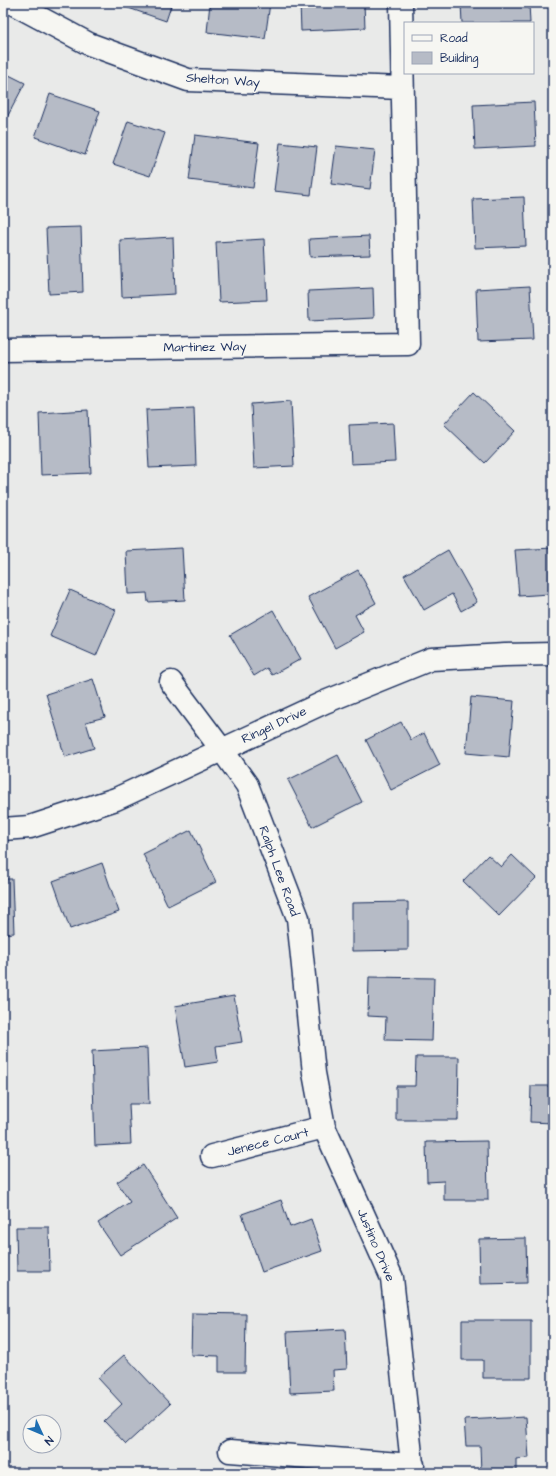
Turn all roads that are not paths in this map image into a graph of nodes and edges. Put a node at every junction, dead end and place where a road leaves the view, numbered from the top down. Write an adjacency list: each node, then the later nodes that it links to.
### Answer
1 (12, 3): 3 (street, Shelton Way)
2 (401, 3): 3 (street)
3 (402, 88): 4 (street, Martinez Way)
4 (3, 350)
5 (553, 654): 7 (street, Ringel Drive)
6 (171, 682): 7 (street, Ralph Lee Road)
7 (222, 750): 8 (street, Ringel Drive); 9 (street, Ralph Lee Road)
8 (3, 829)
9 (314, 1073): 10 (street, Justino Drive)
10 (324, 1127): 11 (street, Jenece Court); 13 (street, Justino Drive)
11 (212, 1156)
12 (230, 1451): 13 (street)
13 (413, 1469)

